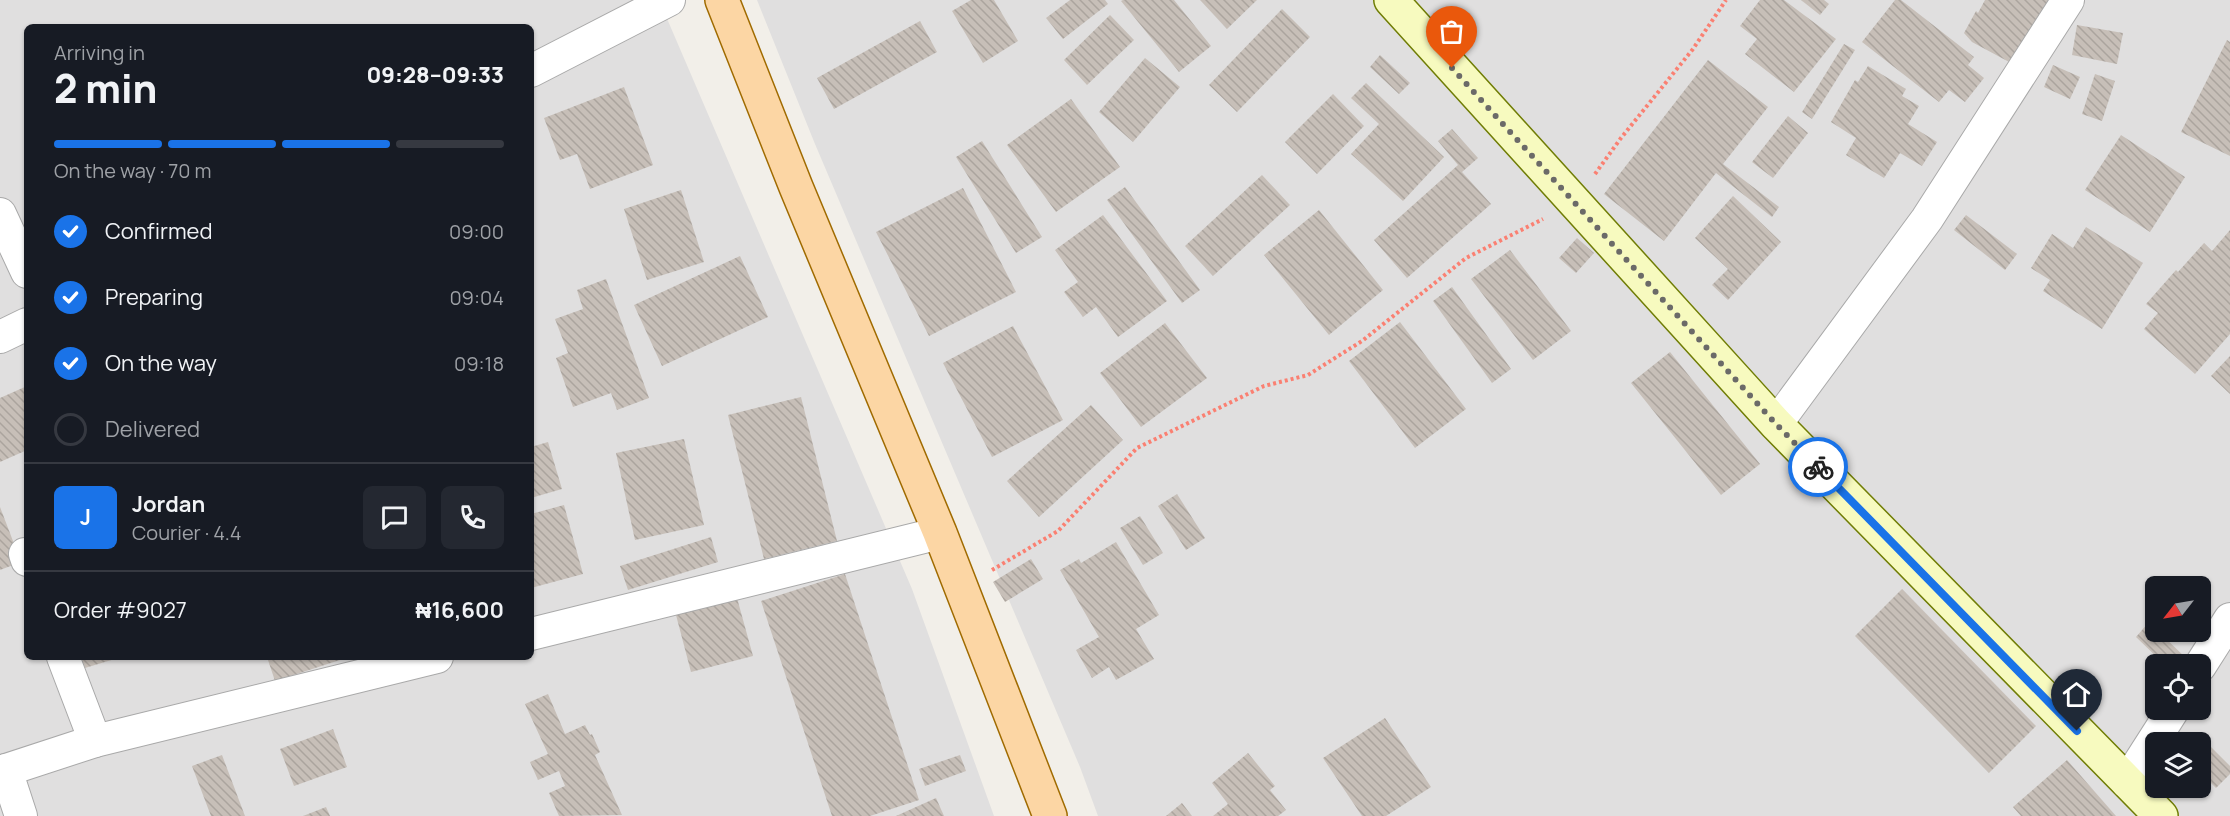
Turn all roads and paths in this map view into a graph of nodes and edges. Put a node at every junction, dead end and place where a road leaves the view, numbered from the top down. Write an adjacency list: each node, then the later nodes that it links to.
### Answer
1 (669, 0): 6 (street)
2 (722, 0): 14 (main road)
3 (1391, 0): 8 (street)
4 (1726, 0): 8 (path)
5 (2068, 0): 13 (street)
6 (625, 10): 7 (street)
7 (534, 69)
8 (1574, 203): 13 (street); 15 (path)
9 (0, 214): 10 (street)
10 (24, 266)
11 (24, 325): 12 (street)
12 (0, 337)
13 (1776, 424): 24 (street)
14 (940, 533): 15 (main road); 17 (street)
15 (961, 587): 26 (main road)
16 (2230, 619): 18 (street)
17 (534, 633)
18 (2208, 654)
19 (64, 660): 22 (street)
20 (424, 660): 22 (street)
21 (2167, 720): 24 (street)
22 (95, 741): 23 (street)
23 (3, 771): 25 (street)
24 (2127, 782): 27 (street)
25 (21, 816)
26 (1050, 816)
27 (2161, 816)

